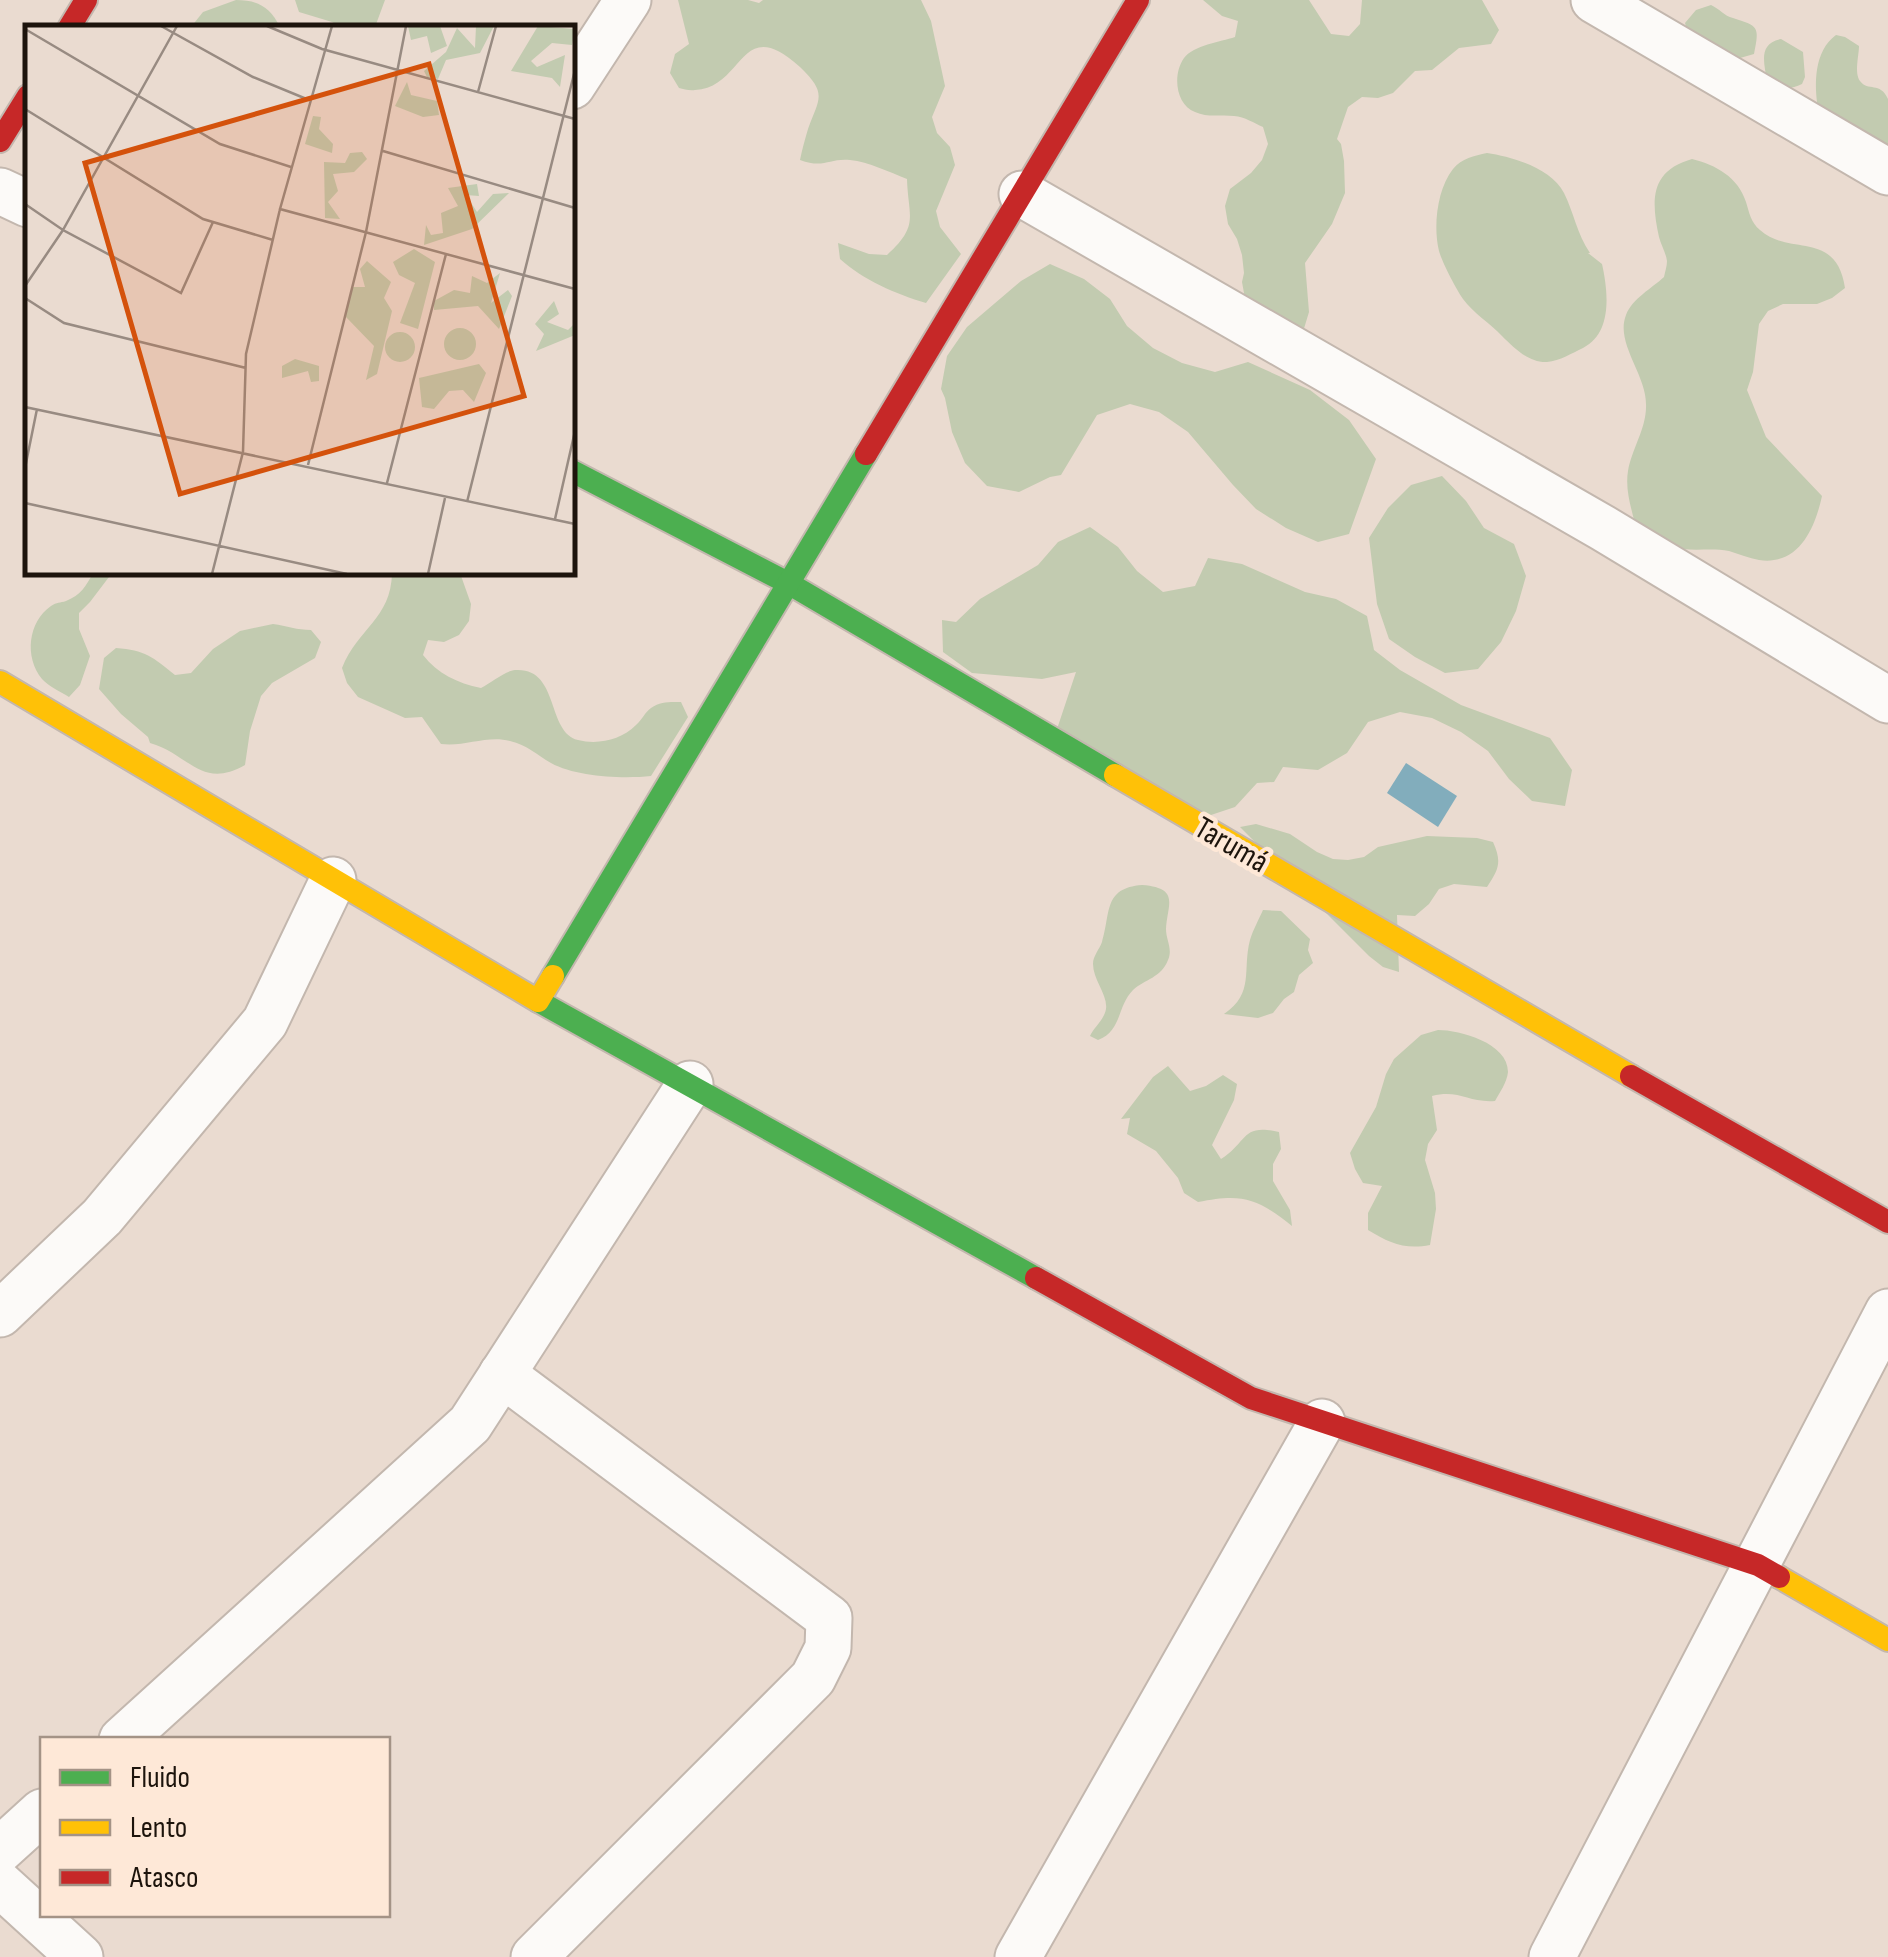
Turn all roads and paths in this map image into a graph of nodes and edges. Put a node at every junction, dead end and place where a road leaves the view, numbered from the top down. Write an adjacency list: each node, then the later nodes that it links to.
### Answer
1 (86, 0): 5 (street)
2 (628, 0): 6 (street)
3 (1138, 0): 11 (street)
4 (1594, 0): 9 (street)
5 (71, 25)
6 (575, 81)
7 (25, 101): 8 (street)
8 (0, 141)
9 (1888, 172)
10 (0, 191): 12 (street)
11 (1022, 194): 14 (street); 16 (street)
12 (25, 203)
13 (575, 473): 14 (street, Tarumá)
14 (788, 583): 18 (street); 20 (street, Tarumá)
15 (1, 686): 17 (street)
16 (1888, 700)
17 (333, 880): 18 (street); 22 (street)
18 (538, 1001): 19 (street)
19 (690, 1084): 23 (street); 24 (street)
20 (1888, 1222)
21 (1888, 1312): 25 (street)
22 (0, 1314)
23 (502, 1374): 27 (street); 32 (street)
24 (1322, 1422): 25 (street); 33 (street)
25 (1758, 1565): 26 (street); 34 (street)
26 (1888, 1640)
27 (125, 1737)
28 (40, 1814): 29 (street)
29 (0, 1850)
30 (0, 1884): 31 (street)
31 (80, 1957)
32 (534, 1957)
33 (1018, 1957)
34 (1552, 1957)

